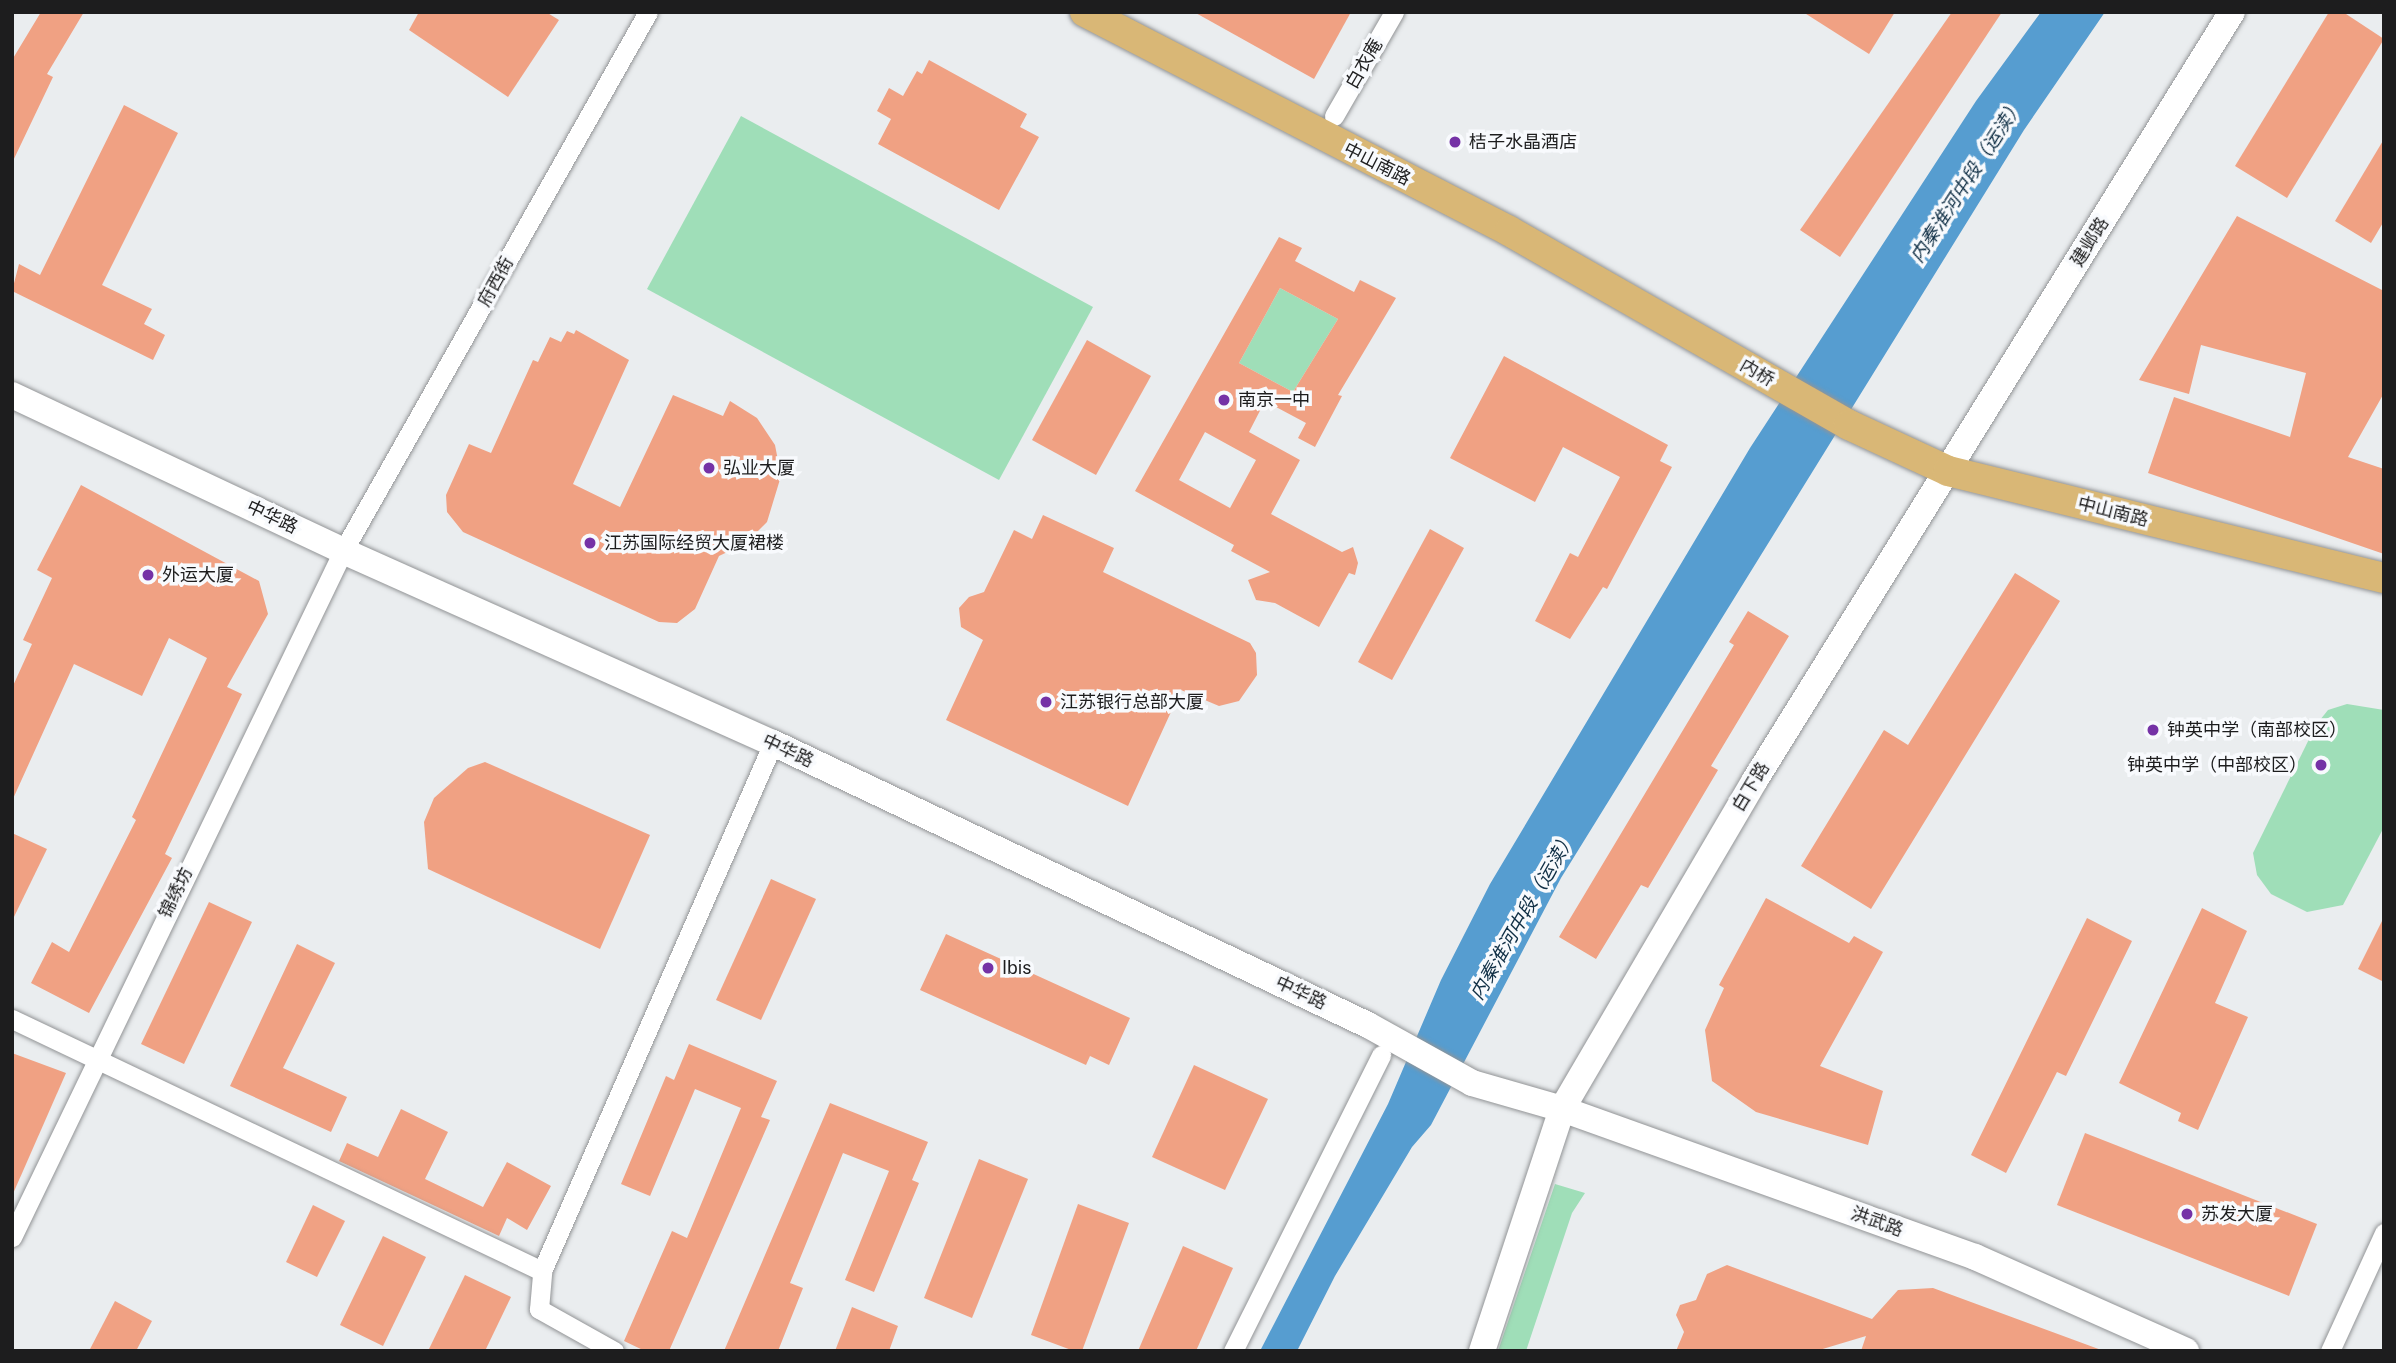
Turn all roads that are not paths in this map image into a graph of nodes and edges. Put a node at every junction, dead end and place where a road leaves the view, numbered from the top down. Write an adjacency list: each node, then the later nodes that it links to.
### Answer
1 (648, 12): 10 (street, 府西街)
2 (1085, 12): 6 (main road, 中山南路)
3 (1394, 12): 5 (street, 白衣庵)
4 (2232, 12): 9 (main road, 建邺路)
5 (1334, 116)
6 (1666, 320): 8 (main road, 内桥)
7 (12, 395): 10 (main road, 中华路)
8 (1849, 425): 9 (main road, 中山南路)
9 (1948, 471): 11 (main road, 中山南路); 16 (main road, 白下路)
10 (343, 551): 12 (main road, 中华路); 15 (street, 锦绣坊)
11 (2384, 578)
12 (773, 743): 16 (main road, 中华路); 19 (street)
13 (12, 1018): 15 (street)
14 (1381, 1055): 21 (street)
15 (95, 1059): 18 (street, 锦绣坊); 19 (street)
16 (1562, 1109): 22 (main road, 白下路); 23 (main road, 洪武路)
17 (2384, 1233): 24 (street)
18 (12, 1237)
19 (542, 1271): 20 (street)
20 (614, 1351)
21 (1233, 1351)
22 (1482, 1351)
23 (2186, 1351)
24 (2330, 1351)

